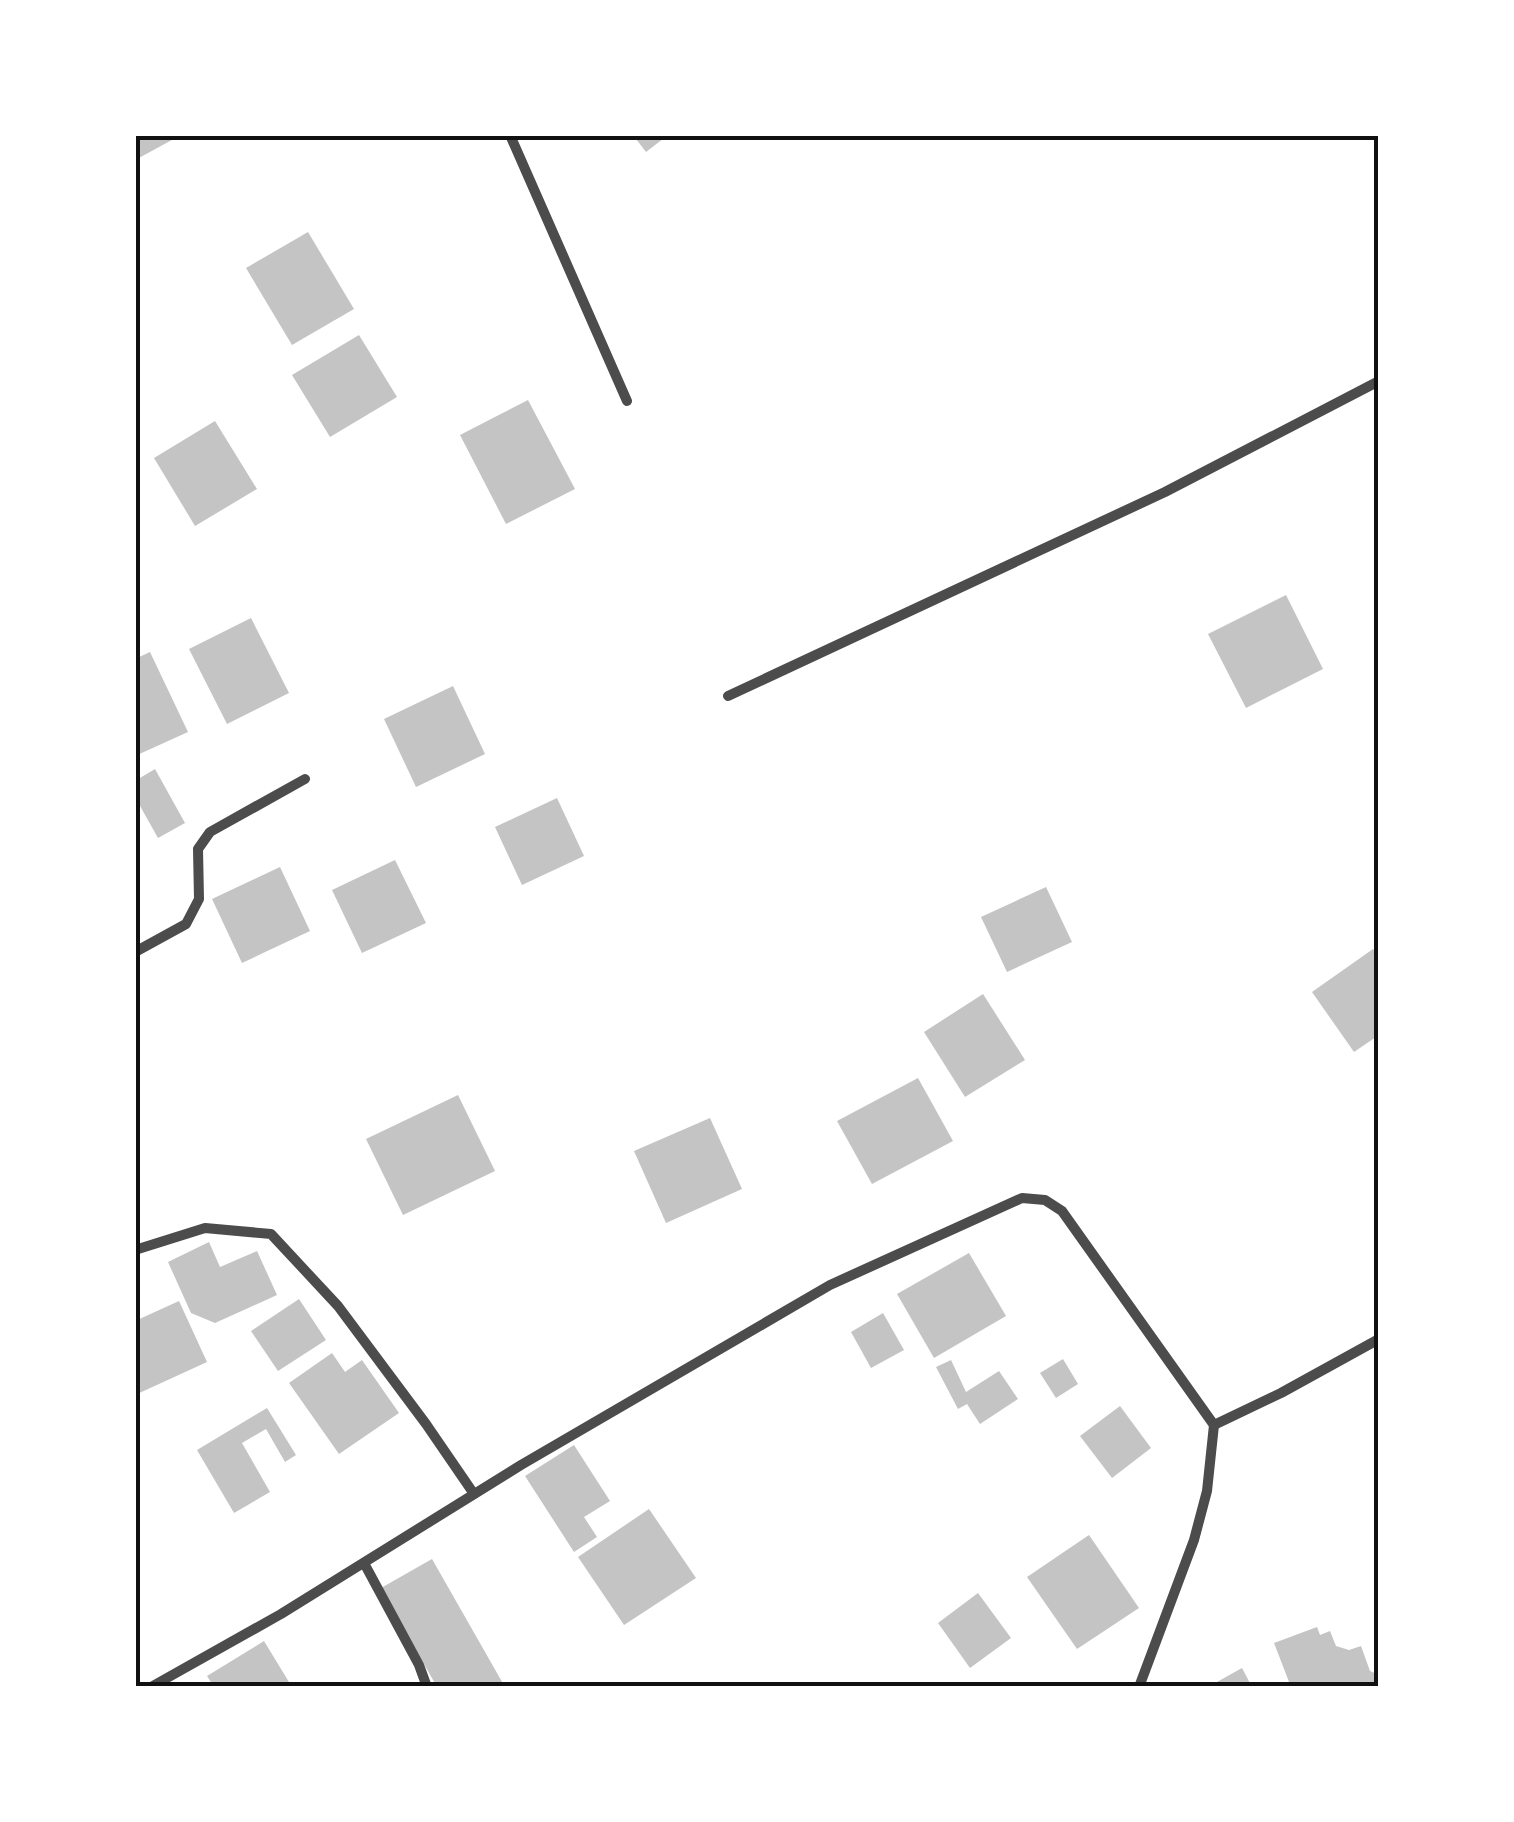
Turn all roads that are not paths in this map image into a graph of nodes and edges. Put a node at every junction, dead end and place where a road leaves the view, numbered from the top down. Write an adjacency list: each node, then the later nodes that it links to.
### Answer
1 (510, 135): 3 (street)
2 (1379, 381): 4 (street)
3 (626, 401)
4 (728, 696)
5 (305, 779): 6 (street)
6 (135, 952)
7 (135, 1250): 10 (street)
8 (1379, 1339): 9 (street)
9 (1214, 1424): 10 (street); 14 (street)
10 (474, 1494): 11 (street)
11 (364, 1562): 12 (street); 13 (street)
12 (150, 1687)
13 (427, 1687)
14 (1139, 1687)

